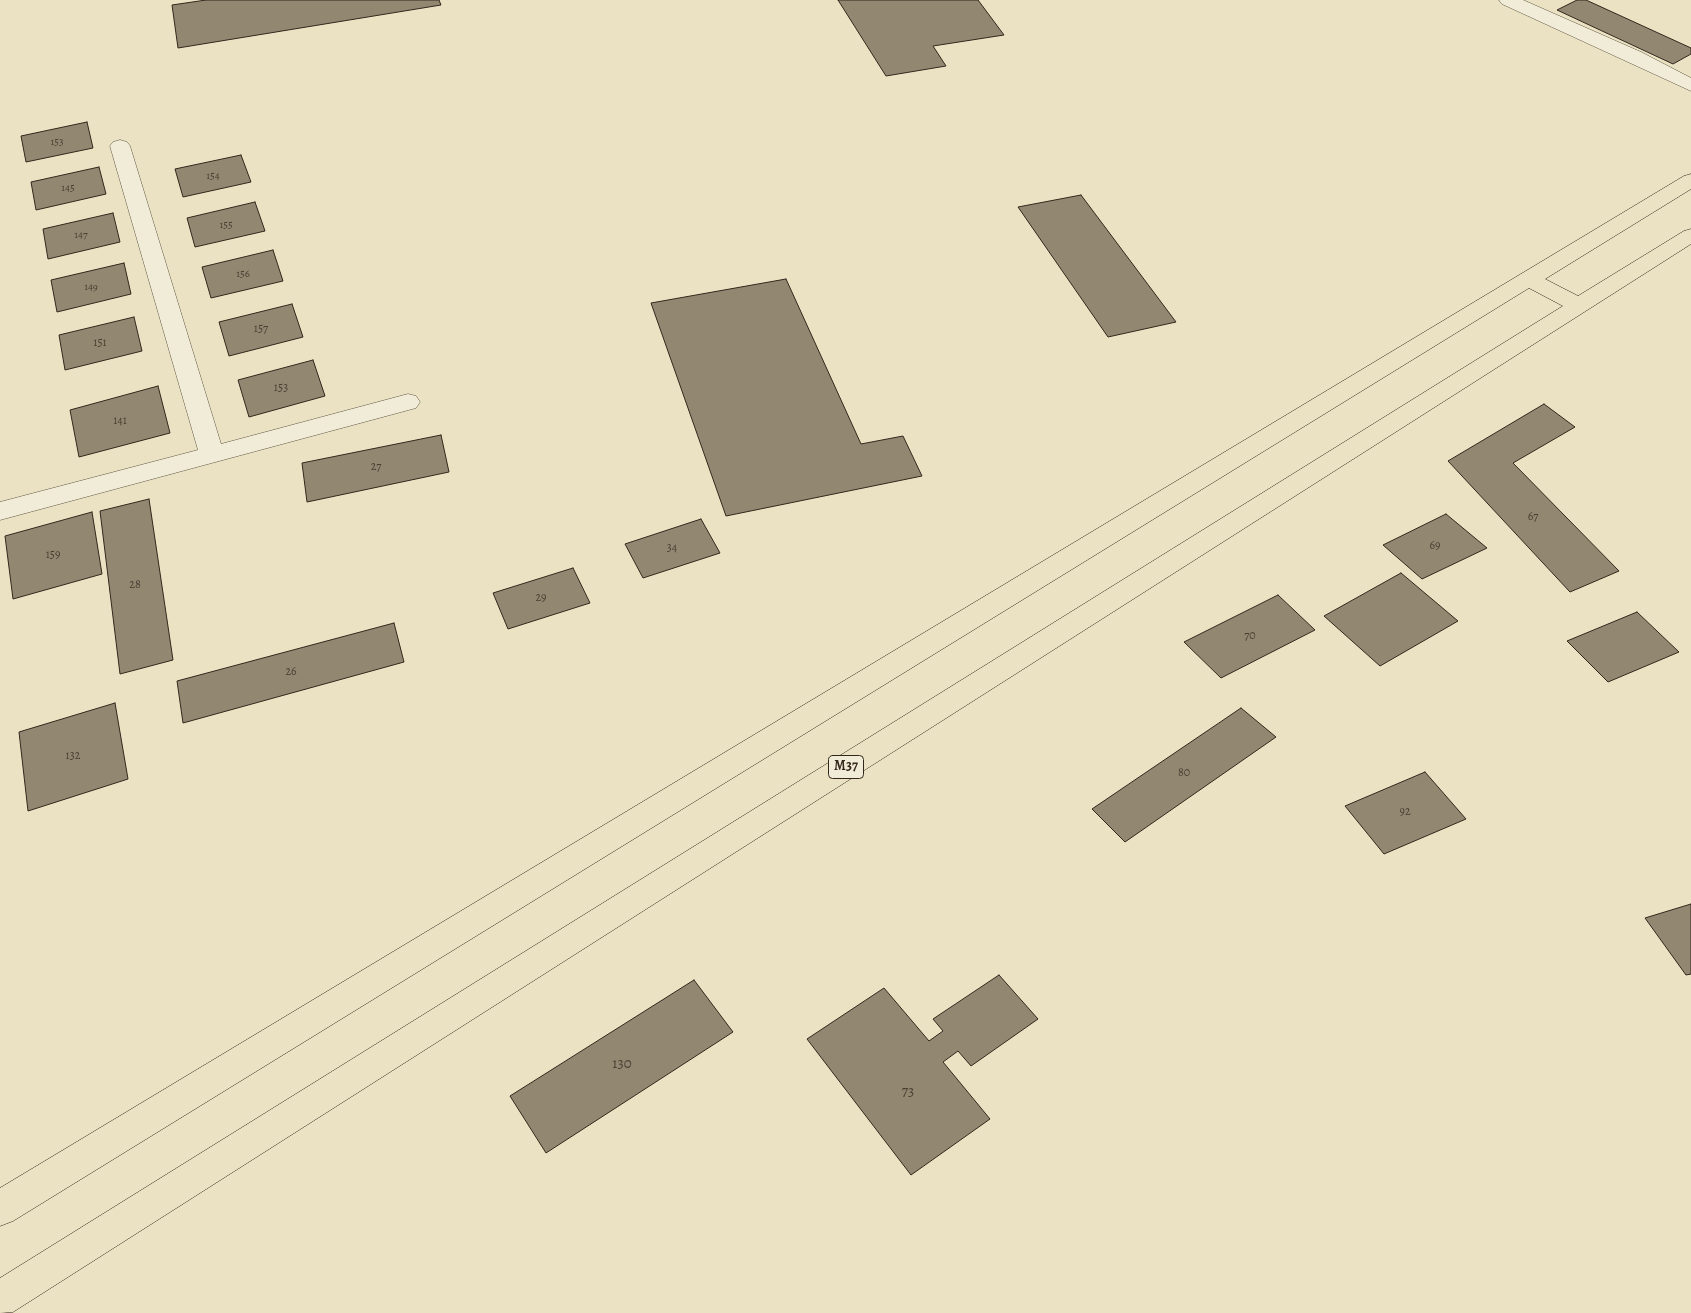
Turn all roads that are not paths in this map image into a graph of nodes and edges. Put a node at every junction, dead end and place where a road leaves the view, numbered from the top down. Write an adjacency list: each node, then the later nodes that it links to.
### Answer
1 (1508, 0): 2 (street)
2 (1691, 85)
3 (120, 146): 9 (street)
4 (1691, 180): 6 (highway)
5 (1691, 234): 7 (highway, M37)
6 (1528, 279): 7 (highway); 11 (highway)
7 (1580, 305): 12 (highway, M37)
8 (408, 402): 9 (street)
9 (212, 455): 10 (street)
10 (0, 511)
11 (0, 1208)
12 (0, 1299)

